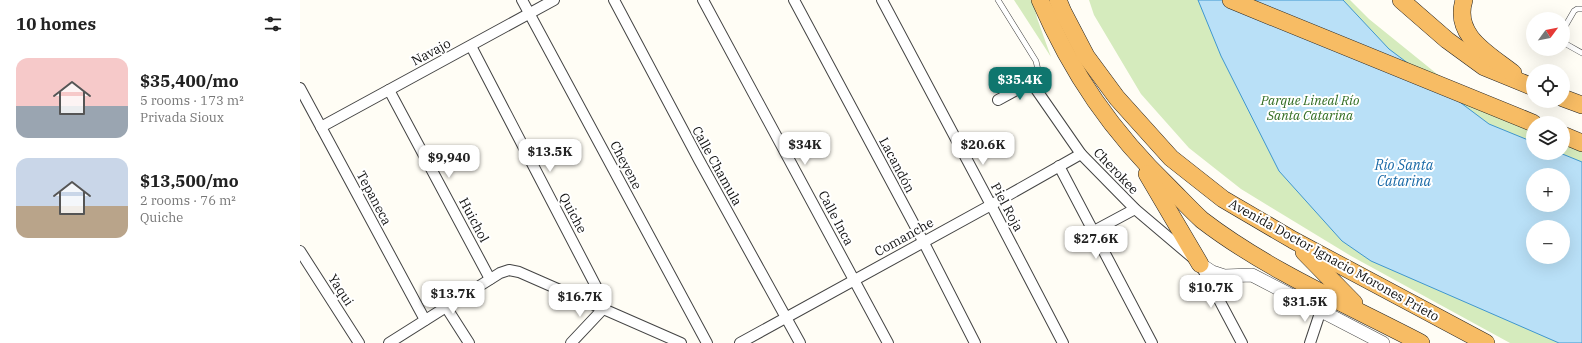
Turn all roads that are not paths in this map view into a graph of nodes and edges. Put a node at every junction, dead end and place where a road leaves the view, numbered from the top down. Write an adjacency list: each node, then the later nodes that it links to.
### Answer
1 (522, 0): 14 (street, Cheyene)
2 (554, 0): 14 (street, Navajo)
3 (614, 0): 47 (street, Calle Chamula)
4 (703, 0): 42 (street, Calle Inca)
5 (794, 0): 38 (street, Lacandón)
6 (882, 0): 34 (street, Piel Roja)
7 (998, 0): 19 (lane)
8 (1040, 0): 31 (highway)
9 (1058, 0): 37 (highway, Avenida Doctor Ignacio Morones Prieto)
10 (1231, 0): 27 (highway)
11 (1401, 0): 21 (highway)
12 (1464, 0): 20 (highway)
13 (1582, 9): 15 (lane)
14 (529, 13): 16 (street, Navajo); 54 (street, Cheyene)
15 (1570, 17)
16 (471, 46): 23 (street, Navajo); 44 (street, Quiche)
17 (1570, 46): 18 (lane)
18 (1582, 52)
19 (1031, 82): 24 (street); 32 (street, Cherokee)
20 (1526, 82)
21 (1526, 84)
22 (300, 88): 28 (street, Tepaneca)
23 (389, 90): 28 (street, Navajo); 41 (street, Huichol)
24 (998, 100)
25 (1570, 101): 26 (highway)
26 (1582, 105)
27 (1526, 120)
28 (321, 127): 48 (street, Tepaneca)
29 (1570, 139): 30 (highway)
30 (1582, 144)
31 (1134, 152): 40 (highway); 46 (highway)
32 (1081, 154): 33 (street, Comanche); 35 (street, Cherokee)
33 (1059, 166): 34 (street, Comanche); 36 (street)
34 (991, 205): 38 (street, Comanche); 59 (street, Piel Roja)
35 (1135, 209): 36 (street); 40 (street, Cherokee)
36 (1094, 231): 60 (street)
37 (1293, 240): 46 (highway); 65 (highway, Avenida Doctor Ignacio Morones Prieto)
38 (923, 241): 42 (street, Comanche); 58 (street, Lacandón)
39 (300, 251): 49 (street, Yaqui)
40 (1200, 264): 45 (street); 61 (street)
41 (490, 279): 43 (street); 44 (street)
42 (854, 280): 47 (street, Comanche); 57 (street, Calle Inca)
43 (446, 307): 48 (street); 51 (street)
44 (603, 309): 52 (street); 53 (street)
45 (1321, 310): 62 (street); 63 (street)
46 (1364, 313): 64 (highway)
47 (786, 317): 55 (street, Comanche); 56 (street, Calle Chamula)
48 (425, 320): 50 (street)
49 (359, 343)
50 (389, 343)
51 (469, 343)
52 (571, 343)
53 (681, 343)
54 (707, 343)
55 (740, 343)
56 (800, 343)
57 (888, 343)
58 (975, 343)
59 (1063, 343)
60 (1152, 343)
61 (1242, 343)
62 (1310, 343)
63 (1383, 343)
64 (1421, 343)
65 (1486, 343)

